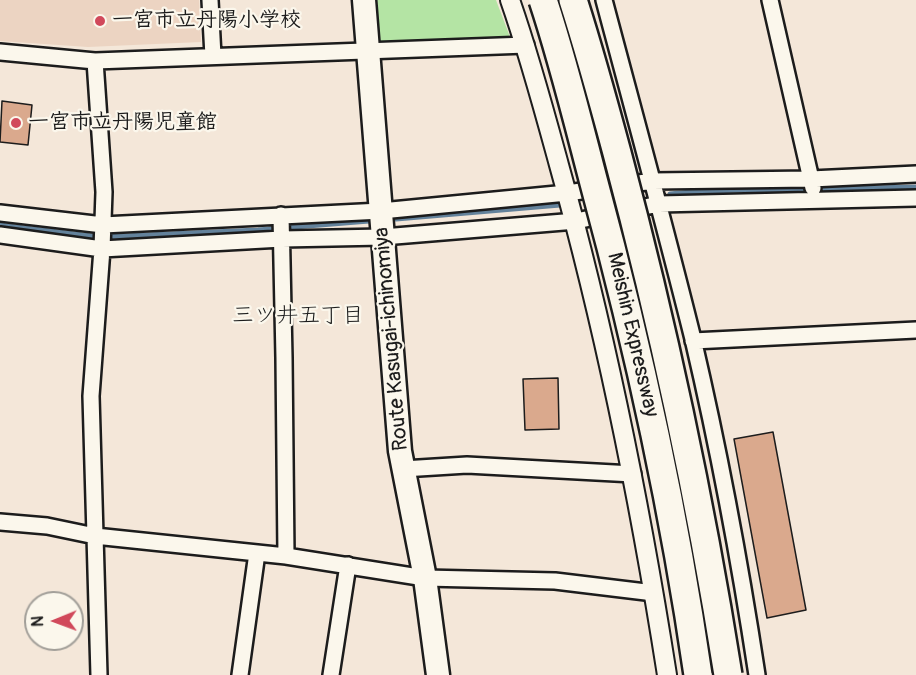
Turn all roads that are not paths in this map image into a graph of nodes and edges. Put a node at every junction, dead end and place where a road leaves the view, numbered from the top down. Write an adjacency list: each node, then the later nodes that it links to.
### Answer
1 (210, 0): 11 (street)
2 (364, 0): 9 (main road, Route Kasugai-ichinomiya)
3 (510, 0): 8 (street)
4 (543, 0): 45 (highway, Meishin Expressway, bridge)
5 (573, 0): 46 (highway, Meishin Expressway, bridge)
6 (604, 0): 15 (street)
7 (770, 0): 14 (street)
8 (526, 45): 9 (street); 16 (street)
9 (367, 50): 11 (street); 20 (main road, Route Kasugai-ichinomiya)
10 (0, 52): 12 (street)
11 (213, 56): 12 (street)
12 (95, 61): 24 (street)
13 (916, 174): 14 (street)
14 (811, 178): 15 (street); 18 (street)
15 (653, 181): 16 (street); 19 (street)
16 (567, 193): 20 (street); 23 (street)
17 (916, 198): 18 (street)
18 (815, 199): 19 (street)
19 (659, 204): 23 (street); 30 (street)
20 (381, 211): 22 (street); 26 (main road, Route Kasugai-ichinomiya)
21 (0, 213): 24 (street)
22 (280, 215): 24 (street); 27 (street)
23 (576, 221): 26 (street); 32 (street)
24 (103, 225): 28 (street)
25 (0, 235): 28 (street)
26 (383, 237): 27 (street); 31 (main road, Route Kasugai-ichinomiya)
27 (282, 239): 28 (street); 36 (street)
28 (102, 249): 34 (street)
29 (916, 330): 30 (street)
30 (693, 341): 47 (street)
31 (403, 469): 32 (street); 38 (main road, Route Kasugai-ichinomiya)
32 (633, 474): 39 (street)
33 (0, 522): 34 (street)
34 (95, 536): 35 (street); 40 (street)
35 (257, 553): 36 (street); 41 (street)
36 (286, 556): 37 (street)
37 (348, 565): 38 (street); 42 (street)
38 (425, 578): 39 (street); 43 (main road, Route Kasugai-ichinomiya)
39 (654, 593): 44 (street)
40 (99, 675)
41 (240, 675)
42 (331, 675)
43 (438, 675)
44 (667, 675)
45 (698, 675)
46 (728, 675)
47 (757, 675)

